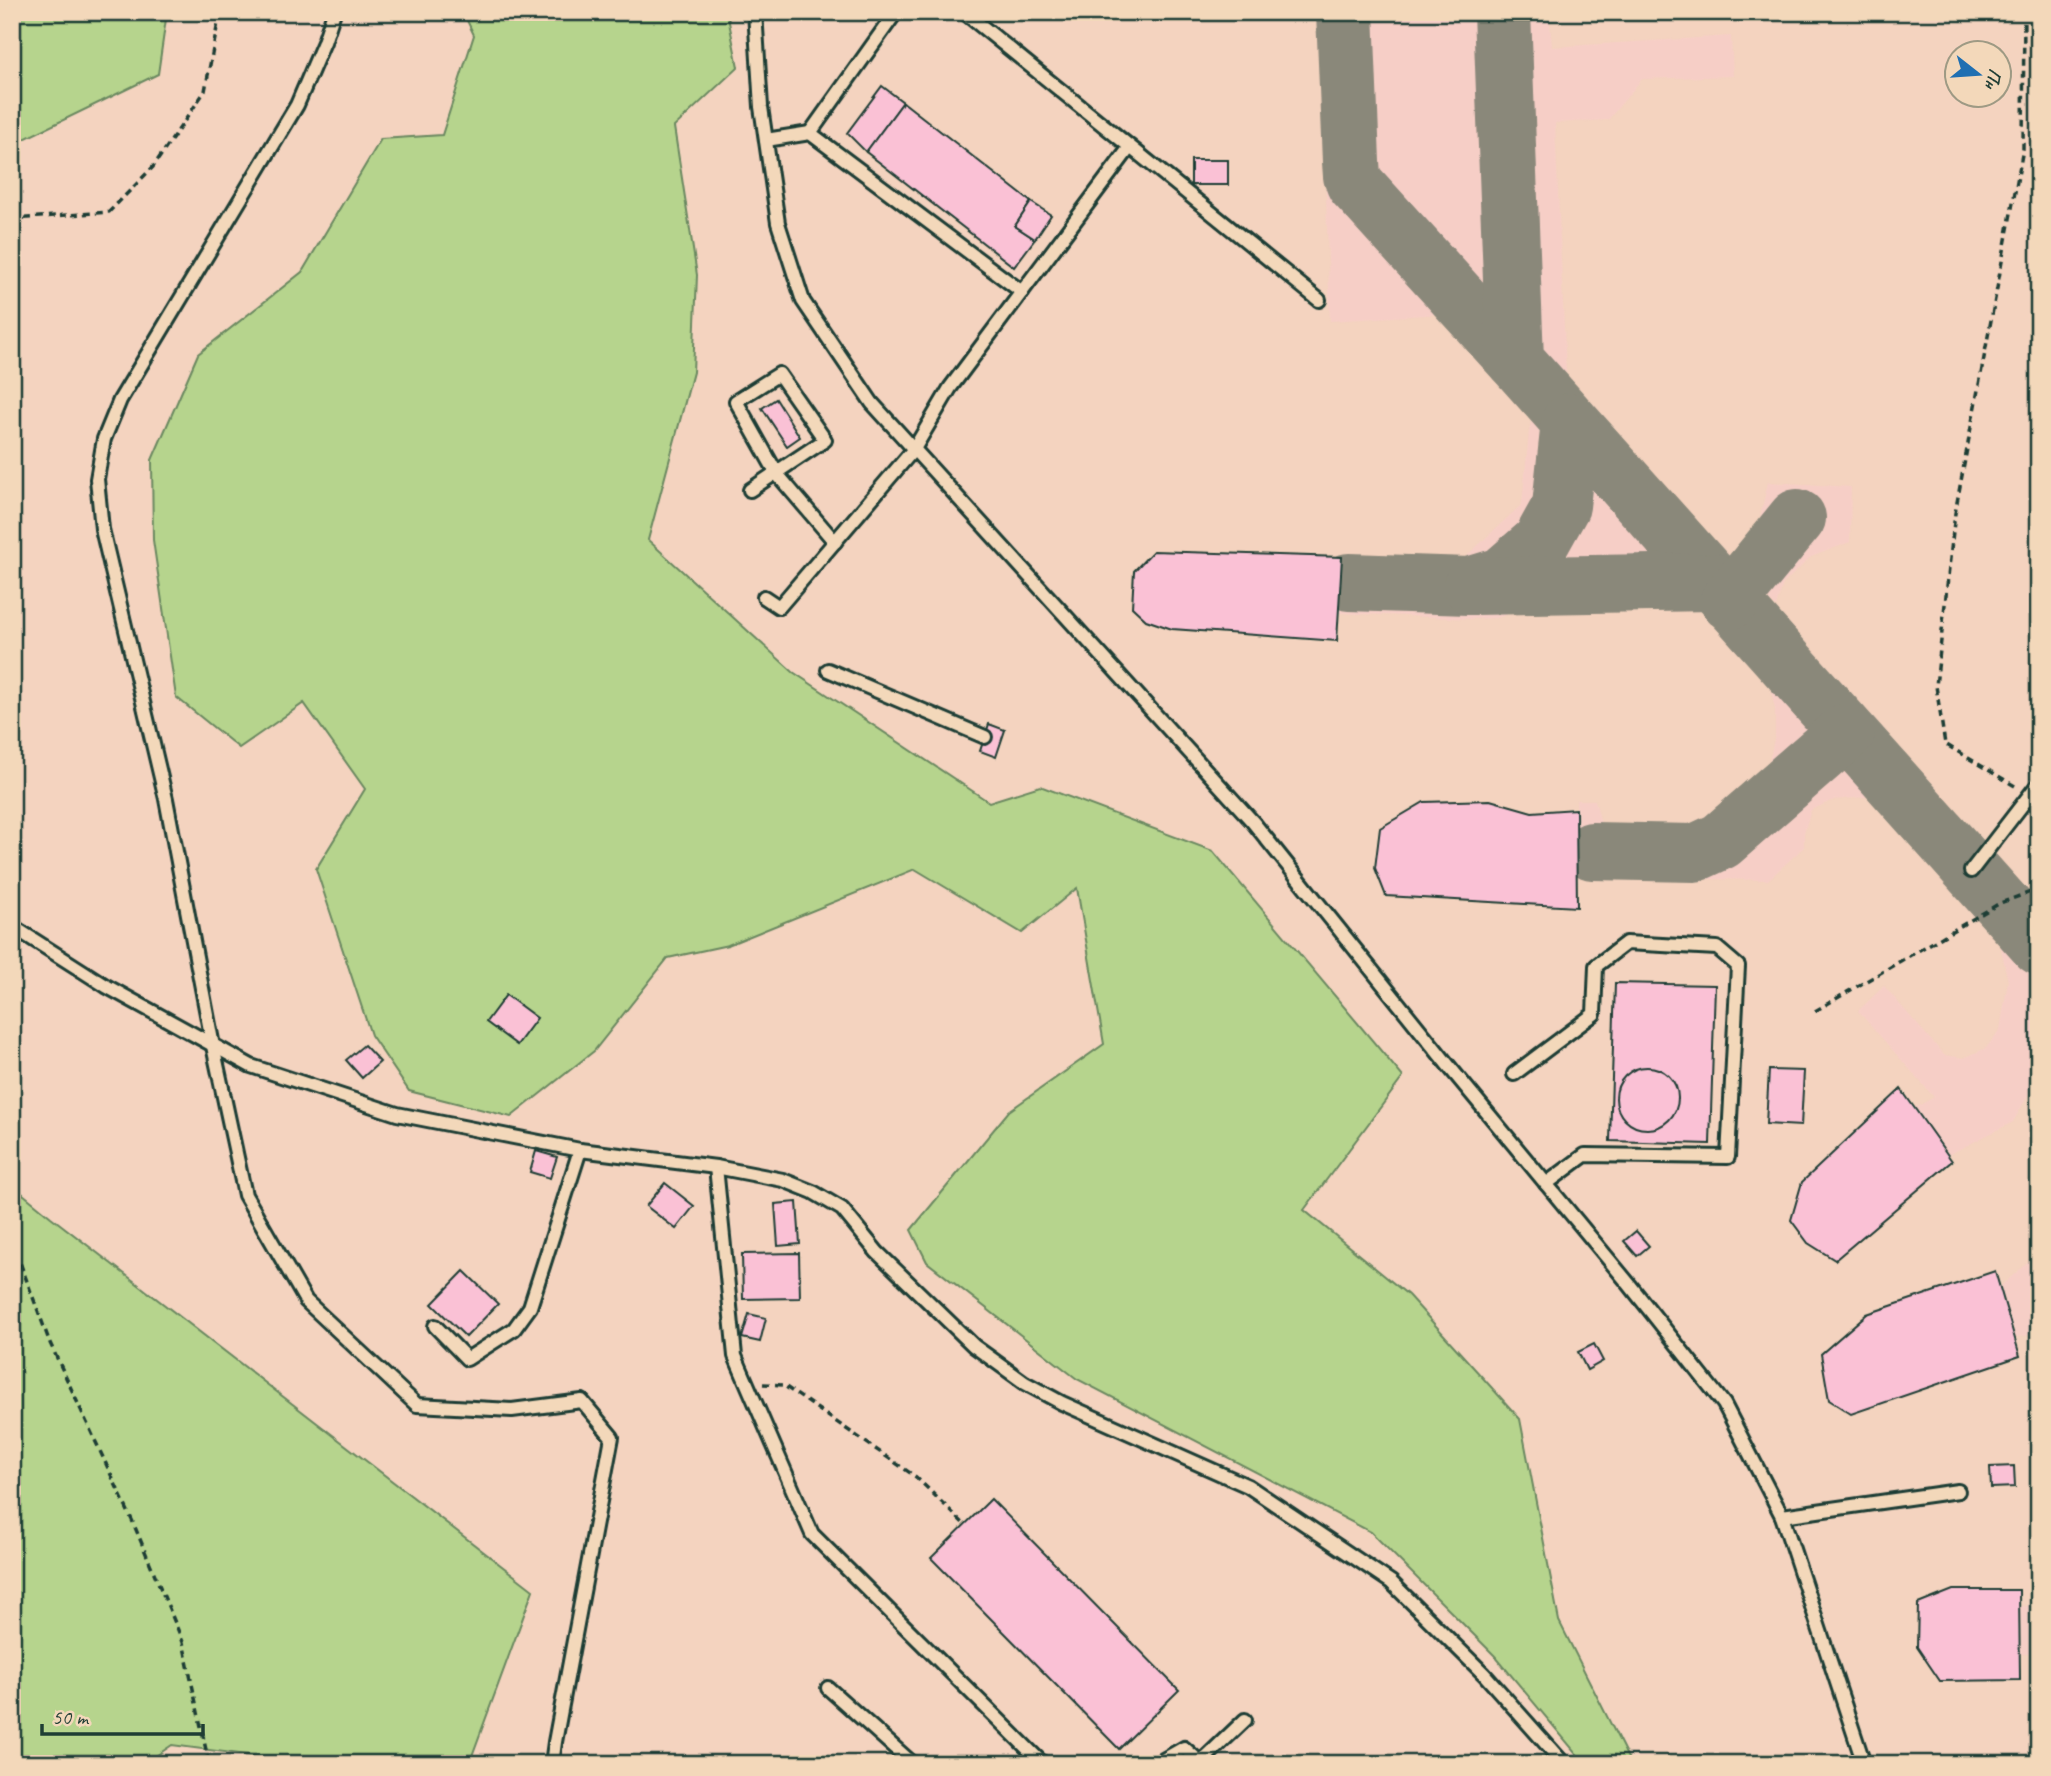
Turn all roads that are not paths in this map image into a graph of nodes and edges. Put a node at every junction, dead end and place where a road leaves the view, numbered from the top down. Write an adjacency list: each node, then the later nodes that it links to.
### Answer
1 (334, 12): 20 (lane)
2 (755, 12): 6 (lane)
3 (896, 12): 5 (lane)
4 (964, 12): 7 (lane)
5 (810, 133): 6 (lane); 8 (lane)
6 (766, 140): 10 (lane)
7 (1130, 147): 8 (lane); 9 (lane)
8 (1022, 292): 10 (lane)
9 (1319, 300)
10 (914, 449): 13 (lane); 24 (lane)
11 (777, 474): 11 (lane); 12 (lane); 13 (lane)
12 (750, 490)
13 (835, 542): 14 (lane)
14 (764, 597)
15 (828, 670): 16 (lane)
16 (985, 737)
17 (2039, 783): 18 (lane)
18 (1971, 871)
19 (12, 926): 20 (lane)
20 (213, 1046): 22 (lane); 31 (lane)
21 (1514, 1074): 24 (lane)
22 (580, 1150): 23 (lane); 25 (lane)
23 (716, 1167): 33 (lane); 35 (lane)
24 (1546, 1184): 27 (lane)
25 (435, 1326)
26 (1958, 1491): 27 (lane)
27 (1782, 1516): 36 (lane)
28 (828, 1688): 32 (lane)
29 (1245, 1720): 30 (lane)
30 (1202, 1763): 34 (lane)
31 (552, 1764)
32 (913, 1764)
33 (1043, 1764)
34 (1156, 1764)
35 (1564, 1764)
36 (1864, 1764)

